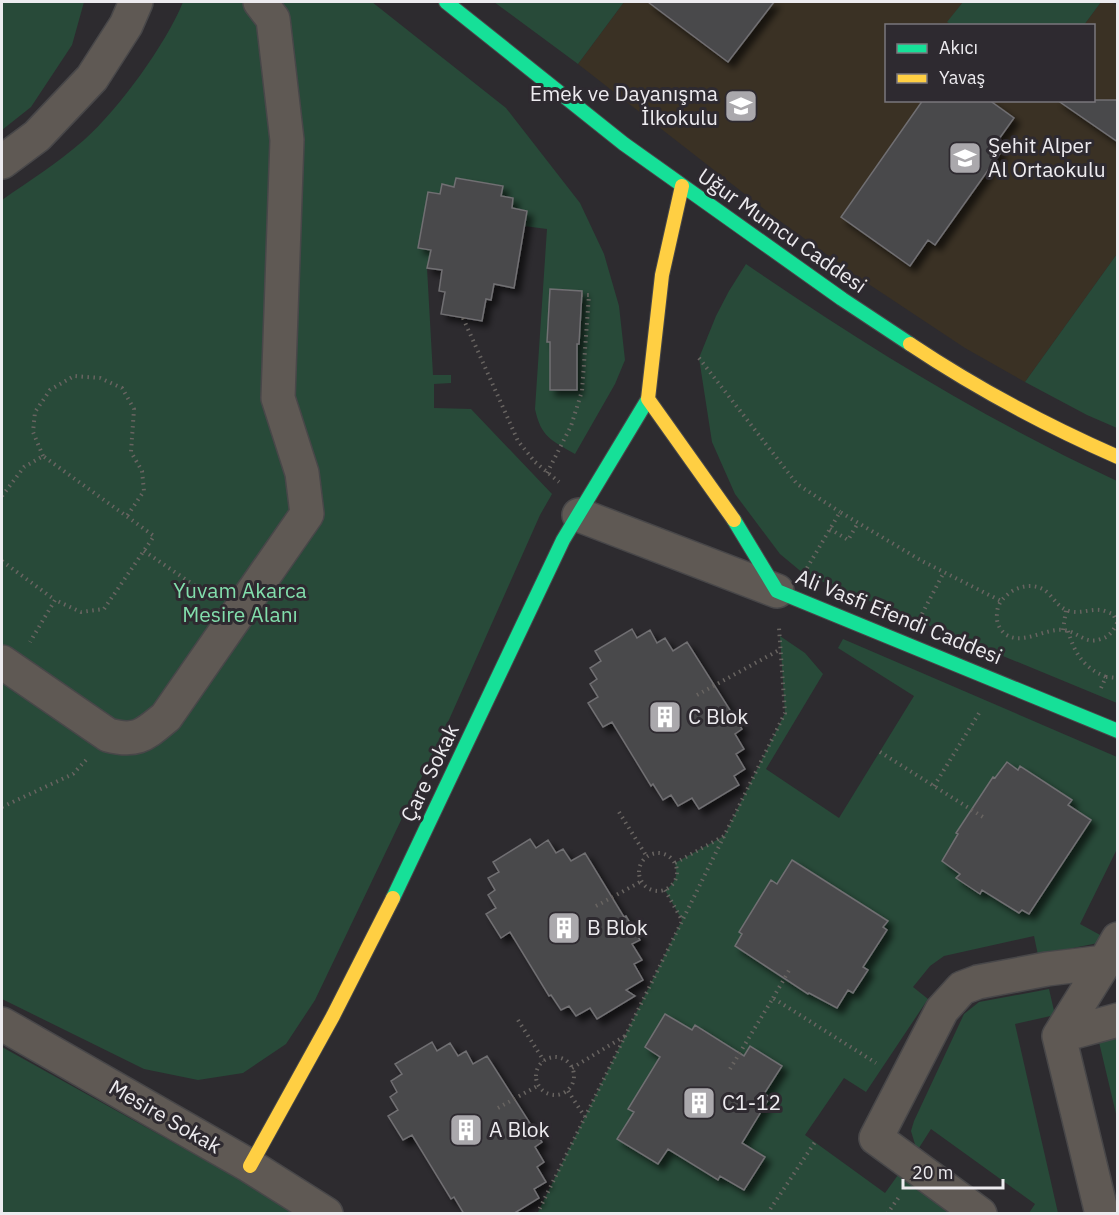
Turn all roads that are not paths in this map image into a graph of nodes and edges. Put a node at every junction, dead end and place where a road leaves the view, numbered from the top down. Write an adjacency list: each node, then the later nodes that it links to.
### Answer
1 (135, 2): 4 (street)
2 (260, 2): 10 (street)
3 (446, 2): 5 (street, Uğur Mumcu Caddesi)
4 (2, 162)
5 (682, 186): 6 (street); 7 (street, Uğur Mumcu Caddesi)
6 (648, 399): 8 (street, Çare Sokak); 9 (street, Ali Vasfi Efendi Caddesi)
7 (1118, 457)
8 (579, 515): 9 (street); 16 (street, Çare Sokak)
9 (790, 582): 11 (street, Ali Vasfi Efendi Caddesi)
10 (7, 666)
11 (1118, 731)
12 (1111, 951): 15 (street); 18 (street)
13 (1118, 1020): 15 (street)
14 (2, 1024): 16 (street, Mesire Sokak)
15 (1059, 1036): 19 (street)
16 (249, 1166): 17 (street, Mesire Sokak)
17 (326, 1214)
18 (980, 1214)
19 (1102, 1214)

